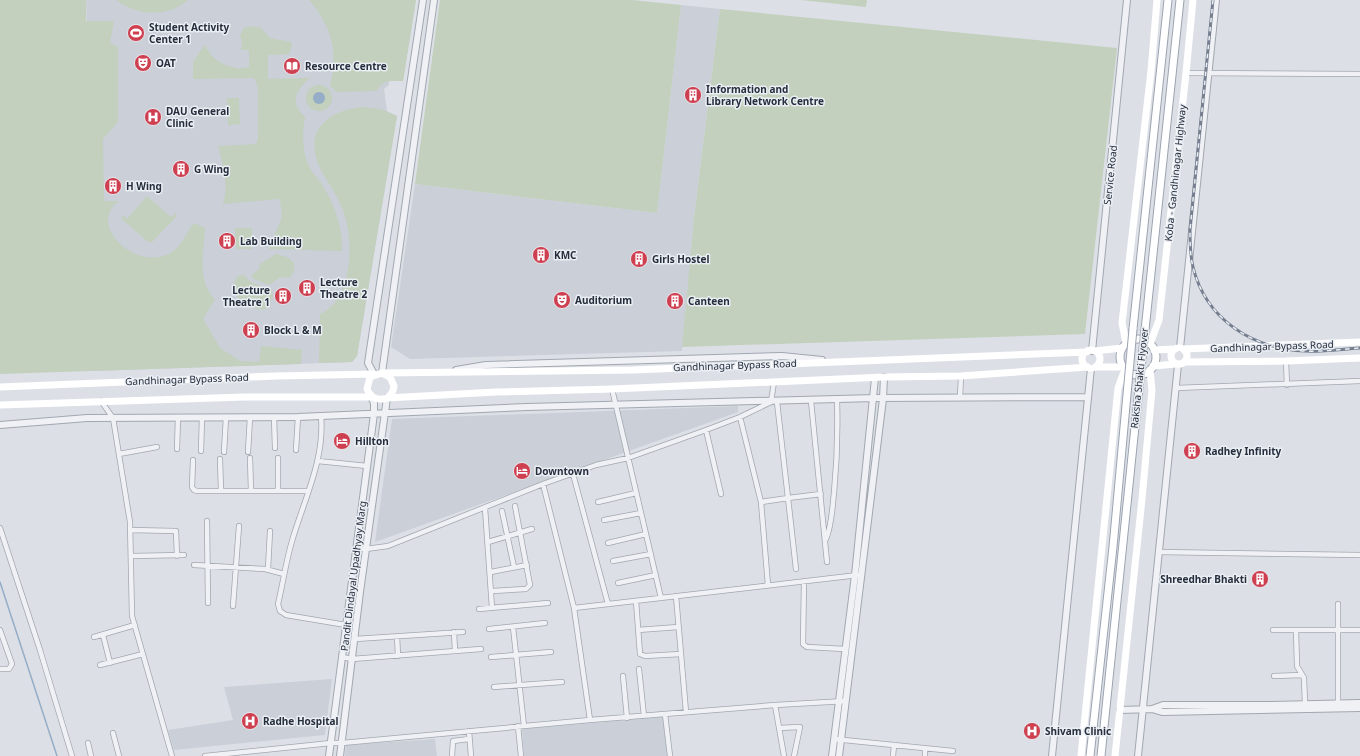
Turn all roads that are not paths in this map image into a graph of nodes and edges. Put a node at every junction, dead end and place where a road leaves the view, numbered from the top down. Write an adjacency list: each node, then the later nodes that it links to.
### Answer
1 (423, 0): 12 (street)
2 (434, 0): 13 (street)
3 (1127, 0): 18 (street, Service Road)
4 (1157, 0): 15 (main road)
5 (1168, 0): 229 (main road, Raksha Shakti Flyover, bridge)
6 (1180, 0): 230 (main road, Raksha Shakti Flyover, bridge)
7 (1193, 0): 9 (main road, Koba - Gandhinagar Highway)
8 (1216, 0): 11 (street)
9 (1186, 73): 11 (street); 16 (main road, Koba - Gandhinagar Highway)
10 (1360, 74): 11 (street)
11 (1208, 75): 17 (street)
12 (408, 98): 13 (street); 26 (street)
13 (419, 99): 25 (street)
14 (1360, 342): 17 (main road, Gandhinagar Bypass Road)
15 (1124, 346): 16 (main road); 18 (main road, Gandhinagar Bypass Road); 23 (main road)
16 (1152, 347): 17 (main road, Gandhinagar Bypass Road); 24 (main road)
17 (1180, 349): 21 (main road); 21 (main road)
18 (1091, 351): 22 (main road); 22 (main road); 25 (main road, Gandhinagar Bypass Road)
19 (1360, 358): 20 (main road, Gandhinagar Bypass Road)
20 (1286, 361): 21 (main road, Gandhinagar Bypass Road); 32 (street)
21 (1180, 364): 24 (main road, Gandhinagar Bypass Road); 34 (street)
22 (1091, 367): 23 (main road, Gandhinagar Bypass Road); 27 (main road, Gandhinagar Bypass Road); 38 (street)
23 (1124, 368): 24 (main road); 228 (main road)
24 (1152, 368): 189 (main road)
25 (382, 373): 26 (main road); 39 (main road)
26 (374, 374): 33 (main road, Gandhinagar Bypass Road); 36 (main road)
27 (961, 376): 28 (main road, Gandhinagar Bypass Road); 37 (street)
28 (884, 377): 29 (main road, Gandhinagar Bypass Road); 41 (street)
29 (875, 378): 31 (main road, Gandhinagar Bypass Road); 40 (street)
30 (1360, 381): 32 (street)
31 (774, 382): 35 (main road, Gandhinagar Bypass Road); 45 (street)
32 (1287, 385): 34 (street)
33 (0, 387)
34 (1176, 388): 107 (street)
35 (612, 390): 39 (main road, Gandhinagar Bypass Road); 47 (street)
36 (371, 396): 39 (main road); 43 (main road, Gandhinagar Bypass Road); 49 (street, Pandit Dindayal Upadhyay Marg)
37 (960, 397): 38 (street); 41 (street)
38 (1087, 397): 227 (street)
39 (387, 398): 48 (street, Pandit Dindayal Upadhyay Marg)
40 (874, 398): 41 (street); 42 (street); 126 (street)
41 (883, 399): 124 (street)
42 (837, 400): 44 (street); 104 (street)
43 (101, 401): 46 (main road, Gandhinagar Bypass Road); 58 (street)
44 (811, 401): 45 (street); 84 (street)
45 (774, 402): 47 (street); 57 (street); 85 (street)
46 (0, 405)
47 (617, 406): 48 (street); 71 (street)
48 (386, 413): 49 (street); 106 (street, Pandit Dindayal Upadhyay Marg)
49 (374, 414): 50 (street); 75 (street, Pandit Dindayal Upadhyay Marg)
50 (321, 416): 56 (street); 74 (street)
51 (178, 417): 52 (street); 58 (street); 63 (street)
52 (202, 417): 53 (street); 65 (street)
53 (226, 417): 54 (street); 66 (street)
54 (250, 417): 55 (street); 67 (street)
55 (274, 417): 56 (street); 62 (street)
56 (298, 417): 64 (street)
57 (740, 417): 60 (street); 87 (street)
58 (113, 418): 59 (street); 68 (street)
59 (0, 425)
60 (706, 430): 71 (street); 83 (street)
61 (157, 447): 68 (street)
62 (275, 448)
63 (177, 449)
64 (296, 450)
65 (201, 451)
66 (224, 452)
67 (248, 452)
68 (119, 454): 97 (street)
69 (250, 458): 79 (street)
70 (278, 458): 80 (street)
71 (628, 458): 76 (street); 82 (street)
72 (220, 459): 78 (street)
73 (193, 460): 78 (street)
74 (318, 461): 75 (street); 81 (street)
75 (367, 466): 105 (street, Pandit Dindayal Upadhyay Marg)
76 (573, 474): 77 (street); 136 (street)
77 (543, 484): 89 (street); 140 (street)
78 (221, 491): 79 (street)
79 (250, 491): 80 (street)
80 (278, 491): 81 (street)
81 (308, 491): 123 (street)
82 (636, 493): 86 (street); 91 (street)
83 (721, 494)
84 (821, 494): 85 (street); 104 (street)
85 (788, 498): 87 (street); 120 (street)
86 (598, 502)
87 (761, 502): 129 (street)
88 (515, 506): 99 (street)
89 (485, 508): 102 (street); 106 (street)
90 (502, 511): 101 (street)
91 (641, 513): 92 (street); 100 (street)
92 (604, 520)
93 (207, 521): 117 (street)
94 (239, 526): 118 (street)
95 (0, 528): 210 (street)
96 (532, 529): 99 (street)
97 (130, 530): 110 (street); 111 (street)
98 (270, 531): 121 (street)
99 (520, 532): 101 (street); 116 (street)
100 (646, 534): 103 (street); 108 (street)
101 (508, 535): 102 (street); 119 (street)
102 (488, 542): 122 (street)
103 (608, 542)
104 (826, 542): 114 (street)
105 (356, 548): 106 (street); 144 (street, Pandit Dindayal Upadhyay Marg)
106 (366, 549): 159 (street, Pandit Dindayal Upadhyay Marg)
107 (1158, 552): 109 (street); 190 (street)
108 (651, 554): 113 (street); 125 (street)
109 (1360, 555)
110 (131, 556): 111 (street); 143 (street)
111 (177, 556): 112 (street)
112 (184, 556)
113 (613, 561)
114 (826, 562)
115 (194, 565): 117 (street)
116 (527, 565): 119 (street); 130 (street)
117 (206, 566): 118 (street); 134 (street)
118 (236, 567): 121 (street); 138 (street)
119 (514, 567): 122 (street)
120 (796, 569)
121 (268, 570): 123 (street)
122 (491, 572): 130 (street)
123 (284, 574): 144 (street)
124 (862, 574): 126 (street); 182 (street)
125 (656, 575): 128 (street); 132 (street)
126 (855, 575): 127 (street); 161 (street)
127 (804, 581): 129 (street); 161 (street)
128 (618, 583)
129 (768, 585): 131 (street)
130 (492, 591): 139 (street)
131 (676, 596): 132 (street); 146 (street)
132 (661, 598): 133 (street)
133 (636, 601): 136 (street); 149 (street)
134 (208, 603)
135 (548, 603): 139 (street)
136 (608, 604): 140 (street)
137 (1338, 604): 152 (street)
138 (233, 606)
139 (492, 608): 141 (street)
140 (574, 608): 195 (street)
141 (479, 609)
142 (545, 623): 145 (street)
143 (135, 625): 156 (street); 164 (street)
144 (346, 625): 168 (street, Pandit Dindayal Upadhyay Marg)
145 (513, 627): 147 (street); 167 (street)
146 (678, 627): 149 (street); 165 (street)
147 (489, 629)
148 (0, 630): 173 (street)
149 (638, 630): 165 (street)
150 (1273, 630): 151 (street)
151 (1296, 630): 152 (street); 175 (street)
152 (1338, 630): 153 (street); 185 (street)
153 (1360, 630)
154 (454, 632): 155 (street); 157 (street); 162 (street)
155 (463, 632)
156 (103, 635): 158 (street); 171 (street)
157 (397, 636): 159 (street); 166 (street)
158 (94, 637)
159 (354, 639): 170 (street, Pandit Dindayal Upadhyay Marg)
160 (481, 649): 162 (street)
161 (845, 649): 181 (street)
162 (455, 651): 166 (street)
163 (551, 652): 167 (street)
164 (143, 654): 171 (street); 213 (street)
165 (681, 654): 191 (street)
166 (398, 656): 170 (street)
167 (516, 656): 169 (street); 179 (street)
168 (342, 657): 170 (street); 205 (street, Pandit Dindayal Upadhyay Marg)
169 (491, 658)
170 (352, 659): 206 (street, Pandit Dindayal Upadhyay Marg)
171 (110, 663): 172 (street)
172 (100, 666)
173 (0, 669)
174 (639, 669): 193 (street)
175 (1302, 675): 177 (street); 184 (street)
176 (623, 676): 194 (street)
177 (1274, 676)
178 (562, 682): 179 (street)
179 (520, 685): 180 (street); 197 (street)
180 (494, 687)
181 (839, 701): 182 (street); 186 (street); 202 (street)
182 (846, 701): 203 (street)
183 (1360, 703): 185 (street)
184 (1305, 704): 185 (street); 188 (street)
185 (1338, 704)
186 (775, 705): 191 (street); 198 (street)
187 (1360, 708): 188 (street)
188 (1152, 709): 190 (street)
189 (1120, 710): 190 (street); 231 (main road)
190 (1143, 710): 232 (street)
191 (686, 712): 192 (street)
192 (665, 714): 193 (street); 220 (street)
193 (644, 716): 194 (street)
194 (627, 718): 195 (street)
195 (590, 720): 197 (street)
196 (518, 726): 197 (street); 199 (street); 219 (street)
197 (524, 726)
198 (779, 728): 221 (street); 222 (street)
199 (469, 731): 201 (street); 206 (street)
200 (113, 733): 212 (street)
201 (469, 739): 217 (street); 218 (street)
202 (834, 739): 203 (street); 223 (street)
203 (841, 740): 207 (street); 224 (street)
204 (88, 743): 211 (street)
205 (331, 743): 206 (street); 214 (street); 215 (street, Pandit Dindayal Upadhyay Marg)
206 (342, 743): 216 (street, Pandit Dindayal Upadhyay Marg)
207 (894, 746): 208 (street); 225 (street)
208 (925, 749): 209 (street); 226 (street)
209 (953, 752)
210 (72, 756)
211 (91, 756)
212 (119, 756)
213 (172, 756)
214 (205, 756)
215 (329, 756)
216 (340, 756)
217 (452, 756)
218 (471, 756)
219 (521, 756)
220 (670, 756)
221 (784, 756)
222 (794, 756)
223 (832, 756)
224 (839, 756)
225 (893, 756)
226 (925, 756)
227 (1052, 756)
228 (1081, 756)
229 (1090, 756)
230 (1101, 756)
231 (1115, 756)
232 (1138, 756)

